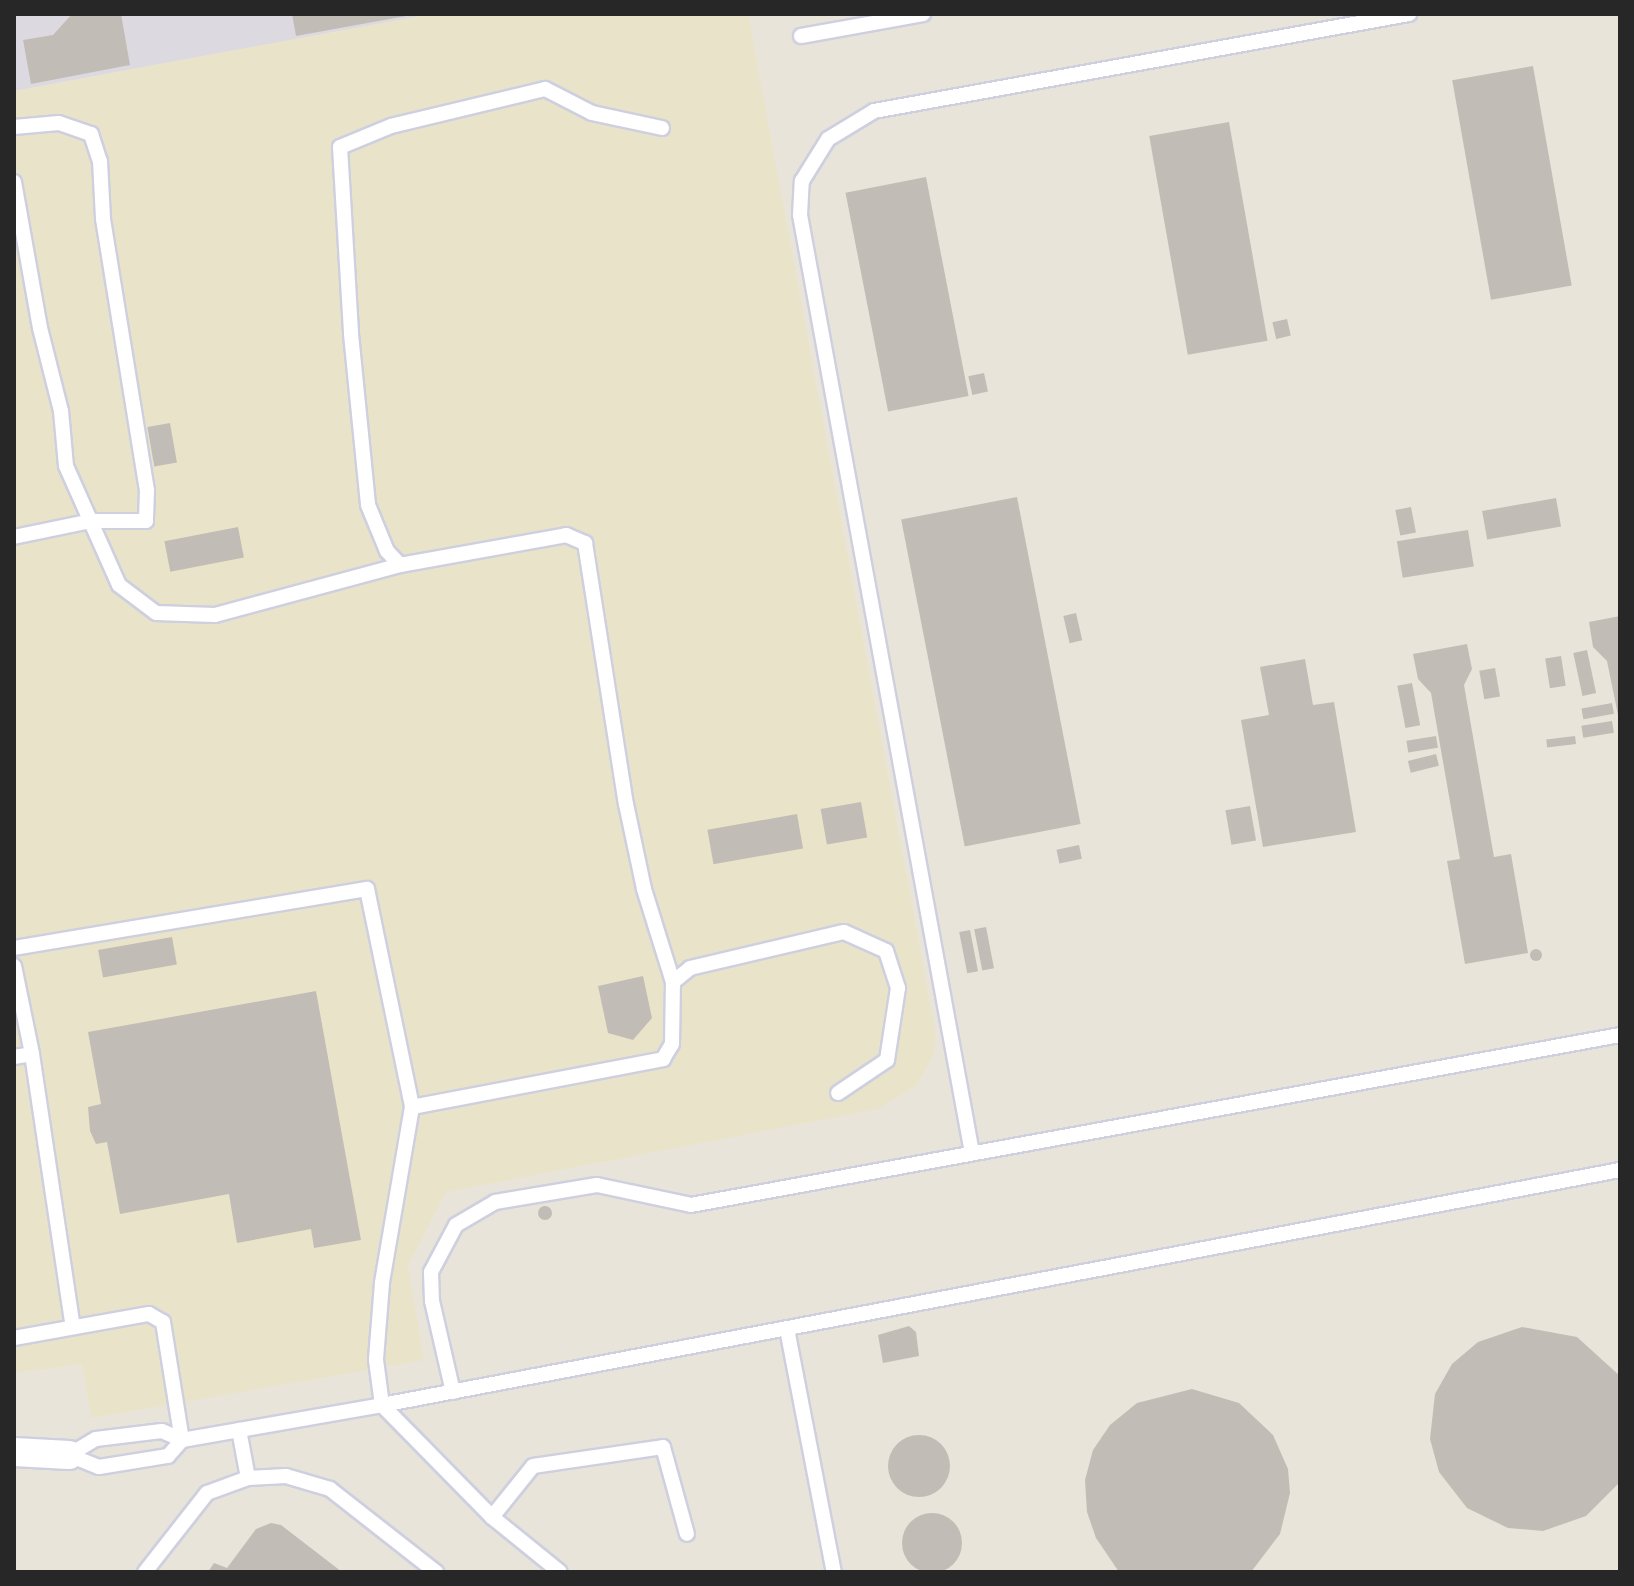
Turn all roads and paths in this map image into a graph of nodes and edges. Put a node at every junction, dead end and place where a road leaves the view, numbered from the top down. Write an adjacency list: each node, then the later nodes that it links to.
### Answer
1 (923, 14): 3 (lane)
2 (1409, 14): 18 (lane)
3 (801, 36)
4 (14, 127): 7 (lane)
5 (662, 128): 9 (lane)
6 (14, 182): 7 (lane)
7 (91, 521): 8 (lane); 9 (lane)
8 (14, 537)
9 (400, 565): 12 (lane)
10 (14, 948): 17 (lane)
11 (14, 966): 14 (lane)
12 (673, 982): 16 (lane); 17 (lane)
13 (1620, 1035): 18 (lane)
14 (32, 1054): 15 (lane); 20 (lane)
15 (14, 1057)
16 (838, 1093)
17 (412, 1107): 24 (lane)
18 (972, 1153): 23 (lane)
19 (1620, 1170): 21 (lane)
20 (73, 1327): 22 (lane); 26 (lane)
21 (787, 1329): 23 (lane); 35 (lane)
22 (14, 1338)
23 (453, 1392): 24 (lane)
24 (382, 1405): 25 (lane); 30 (lane)
25 (239, 1430): 26 (lane); 29 (lane)
26 (182, 1440): 28 (lane); 28 (lane)
27 (14, 1452): 28 (street)
28 (69, 1455)
29 (248, 1478): 32 (lane); 33 (lane)
30 (492, 1517): 31 (lane); 34 (lane)
31 (687, 1534)
32 (145, 1572)
33 (436, 1572)
34 (560, 1572)
35 (834, 1572)

